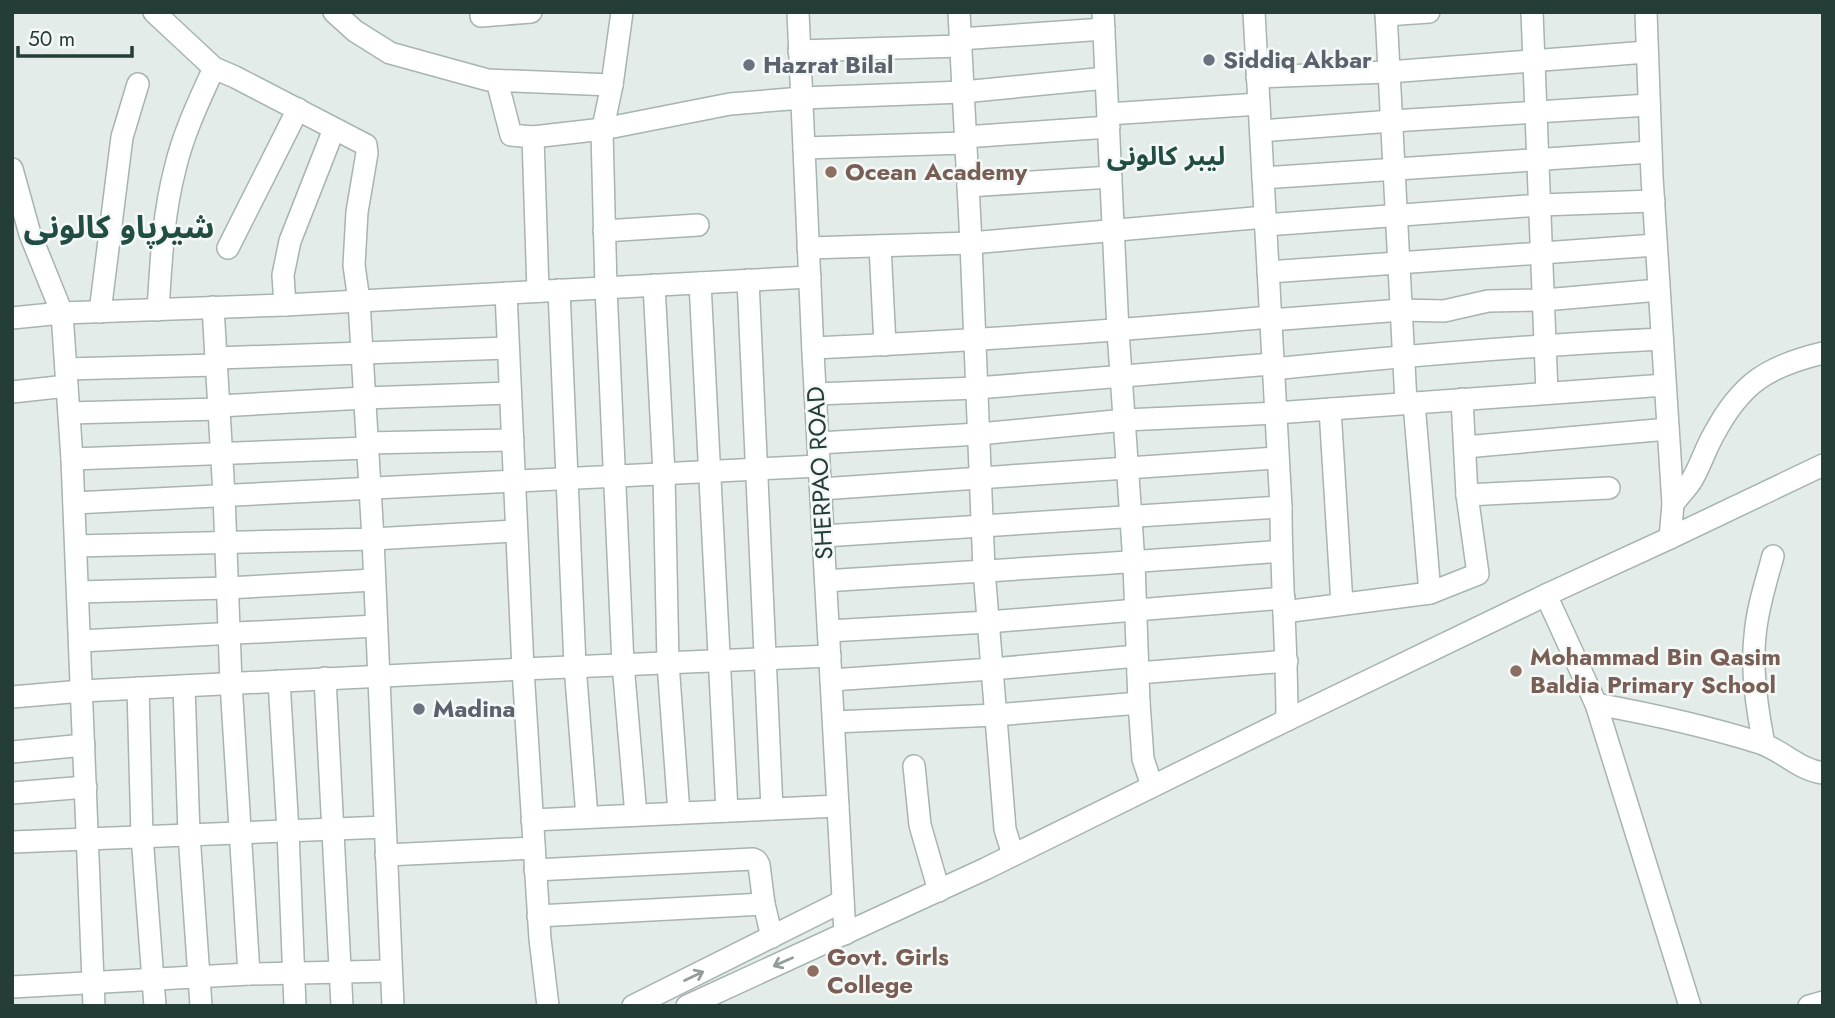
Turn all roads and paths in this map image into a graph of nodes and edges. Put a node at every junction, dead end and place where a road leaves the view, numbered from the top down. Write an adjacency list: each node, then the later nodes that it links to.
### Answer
1 (154, 12): 18 (street)
2 (334, 12): 22 (street)
3 (481, 12): 4 (street)
4 (531, 12)
5 (622, 12): 24 (street)
6 (798, 12): 15 (street, SHERPAO ROAD)
7 (959, 12): 14 (street)
8 (1254, 12): 20 (street)
9 (1429, 12): 12 (street)
10 (1532, 12): 17 (street)
11 (1646, 12): 16 (street)
12 (1386, 14): 19 (street)
13 (1103, 21): 14 (street); 21 (street)
14 (960, 42): 15 (street); 25 (street)
15 (799, 51): 26 (street, SHERPAO ROAD)
16 (1647, 52): 17 (street); 28 (street)
17 (1535, 61): 19 (street); 30 (street)
18 (214, 68): 29 (street); 73 (street)
19 (1389, 72): 20 (street); 32 (street)
20 (1257, 77): 27 (street)
21 (1106, 78): 25 (street); 31 (street)
22 (497, 81): 24 (street); 36 (street)
23 (138, 84): 75 (street)
24 (612, 85): 34 (street)
25 (963, 92): 26 (street); 37 (street)
26 (802, 98): 34 (street); 38 (street, SHERPAO ROAD)
27 (1259, 104): 31 (street); 35 (street)
28 (1649, 105): 30 (street); 39 (street)
29 (298, 109): 33 (street); 56 (street)
30 (1537, 113): 32 (street); 40 (street)
31 (1109, 120): 37 (street); 43 (street)
32 (1392, 121): 35 (street); 42 (street)
33 (334, 129): 70 (street); 71 (street)
34 (603, 129): 36 (street); 52 (street)
35 (1261, 131): 44 (street)
36 (533, 137): 67 (street)
37 (965, 140): 38 (street); 45 (street)
38 (804, 148): 57 (street, SHERPAO ROAD)
39 (1651, 152): 40 (street); 46 (street)
40 (1539, 160): 42 (street); 47 (street)
41 (12, 169): 76 (street)
42 (1394, 169): 44 (street); 48 (street)
43 (1111, 177): 45 (street); 51 (street)
44 (1263, 177): 49 (street)
45 (968, 186): 53 (street)
46 (1654, 201): 47 (street); 54 (street)
47 (1541, 205): 48 (street); 58 (street)
48 (1396, 216): 49 (street); 59 (street)
49 (1265, 221): 51 (street); 60 (street)
50 (698, 225): 52 (street)
51 (1114, 230): 53 (street); 79 (street)
52 (604, 231): 65 (street)
53 (971, 243): 55 (street); 81 (street)
54 (1656, 245): 58 (street); 66 (street)
55 (880, 246): 57 (street); 82 (street)
56 (228, 248)
57 (808, 248): 61 (street, SHERPAO ROAD)
58 (1542, 252): 59 (street); 69 (street)
59 (1399, 264): 60 (street); 74 (street)
60 (1268, 272): 78 (street)
61 (810, 277): 62 (street); 85 (street, SHERPAO ROAD)
62 (748, 280): 63 (street); 119 (street)
63 (700, 283): 64 (street); 120 (street)
64 (654, 285): 65 (street); 121 (street)
65 (606, 288): 67 (street); 122 (street)
66 (1659, 290): 69 (street); 80 (street)
67 (548, 291): 68 (street); 123 (street)
68 (506, 293): 70 (street); 84 (street)
69 (1544, 300): 74 (street); 83 (street)
70 (359, 301): 71 (street); 87 (street)
71 (285, 305): 72 (street)
72 (213, 307): 73 (street); 89 (street)
73 (158, 310): 75 (street)
74 (1401, 310): 78 (street); 88 (street)
75 (100, 312): 76 (street)
76 (62, 313): 77 (street); 91 (street)
77 (12, 318)
78 (1270, 318): 79 (street); 90 (street)
79 (1118, 331): 81 (street); 92 (street)
80 (1662, 339): 83 (street); 93 (street)
81 (975, 341): 82 (street); 94 (street)
82 (886, 345): 85 (street)
83 (1546, 345): 88 (street); 97 (street)
84 (508, 348): 87 (street); 96 (street)
85 (813, 348): 98 (street, SHERPAO ROAD)
86 (1823, 353): 132 (street)
87 (362, 354): 89 (street); 99 (street)
88 (1403, 355): 90 (street); 101 (street)
89 (216, 362): 91 (street); 102 (street)
90 (1273, 367): 92 (street); 105 (street)
91 (66, 377): 95 (street); 104 (street)
92 (1122, 378): 94 (street); 106 (street)
93 (1665, 385): 97 (street); 107 (street)
94 (977, 388): 98 (street); 108 (street)
95 (12, 392)
96 (510, 393): 99 (street); 109 (street)
97 (1547, 393): 100 (street)
98 (816, 394): 110 (street, SHERPAO ROAD)
99 (364, 398): 102 (street); 111 (street)
100 (1462, 399): 101 (street); 112 (street)
101 (1410, 403): 103 (street); 150 (street)
102 (219, 407): 104 (street); 113 (street)
103 (1331, 408): 105 (street); 152 (street)
104 (69, 413): 115 (street)
105 (1275, 413): 106 (street); 114 (street)
106 (1125, 420): 108 (street); 118 (street)
107 (1668, 429): 112 (street); 132 (street)
108 (979, 434): 110 (street); 124 (street)
109 (513, 439): 111 (street); 125 (street)
110 (818, 443): 117 (street, SHERPAO ROAD)
111 (367, 446): 113 (street); 126 (street)
112 (1465, 447): 130 (street)
113 (222, 454): 115 (street); 129 (street)
114 (1277, 458): 118 (street); 133 (street)
115 (72, 459): 131 (street)
116 (1823, 465): 138 (street)
117 (820, 466): 119 (street); 128 (street, SHERPAO ROAD)
118 (1127, 467): 124 (street); 134 (street)
119 (756, 469): 120 (street); 161 (street)
120 (710, 471): 121 (street); 162 (street)
121 (664, 473): 122 (street); 164 (street)
122 (614, 476): 123 (street); 165 (street)
123 (568, 478): 125 (street); 167 (street)
124 (981, 479): 128 (street); 135 (street)
125 (514, 480): 126 (street); 136 (street)
126 (369, 488): 129 (street); 139 (street)
127 (1609, 488): 130 (street)
128 (821, 489): 137 (street, SHERPAO ROAD)
129 (224, 495): 131 (street); 140 (street)
130 (1467, 495): 150 (street)
131 (74, 503): 141 (street)
132 (1673, 503): 138 (street)
133 (1281, 507): 134 (street); 142 (street)
134 (1131, 516): 135 (street); 144 (street)
135 (982, 526): 137 (street); 145 (street)
136 (516, 531): 139 (street); 168 (street)
137 (823, 536): 147 (street, SHERPAO ROAD)
138 (1670, 538): 151 (street)
139 (373, 539): 140 (street); 146 (street)
140 (226, 542): 141 (street); 148 (street)
141 (76, 546): 149 (street)
142 (1281, 551): 144 (street); 153 (street)
143 (1773, 556): 184 (street)
144 (1134, 563): 145 (street); 154 (street)
145 (984, 570): 147 (street); 155 (street)
146 (374, 580): 148 (street); 156 (street)
147 (826, 581): 157 (street, SHERPAO ROAD)
148 (227, 588): 149 (street); 158 (street)
149 (78, 592): 159 (street)
150 (1430, 593): 152 (street)
151 (1546, 595): 180 (street); 182 (street)
152 (1342, 604): 153 (street)
153 (1284, 605): 154 (street); 163 (street)
154 (1136, 610): 155 (street); 166 (street)
155 (988, 622): 157 (street); 169 (street)
156 (376, 626): 158 (street); 170 (street)
157 (828, 631): 160 (street, SHERPAO ROAD)
158 (229, 634): 159 (street); 174 (street)
159 (80, 641): 177 (street)
160 (830, 656): 161 (street); 172 (street, SHERPAO ROAD)
161 (765, 659): 162 (street); 193 (street)
162 (718, 661): 164 (street); 194 (street)
163 (1287, 661): 166 (street); 182 (street)
164 (668, 663): 165 (street); 195 (street)
165 (623, 664): 167 (street); 196 (street)
166 (1137, 664): 169 (street); 179 (street)
167 (575, 666): 168 (street); 197 (street)
168 (523, 668): 170 (street); 198 (street)
169 (992, 669): 172 (street); 181 (street)
170 (377, 676): 171 (street); 199 (street)
171 (325, 678): 173 (street); 200 (street)
172 (831, 680): 183 (street, SHERPAO ROAD)
173 (279, 681): 174 (street); 201 (street)
174 (231, 683): 175 (street); 202 (street)
175 (184, 685): 176 (street); 203 (street)
176 (138, 688): 177 (street); 204 (street)
177 (82, 691): 178 (street); 185 (street)
178 (12, 697)
179 (1139, 703): 181 (street); 189 (street)
180 (1596, 704): 184 (street); 236 (street)
181 (996, 715): 183 (street); 209 (street)
182 (1287, 720): 189 (street)
183 (834, 722): 192 (street, SHERPAO ROAD)
184 (1764, 744): 188 (street)
185 (84, 745): 186 (street); 190 (street)
186 (12, 752)
187 (914, 766): 211 (street)
188 (1823, 773)
189 (1152, 786): 209 (street)
190 (86, 787): 191 (street); 205 (street)
191 (12, 793)
192 (838, 806): 193 (street); 212 (street, SHERPAO ROAD)
193 (772, 809): 194 (street)
194 (727, 811): 195 (street)
195 (679, 813): 196 (street)
196 (636, 815): 197 (street)
197 (587, 817): 198 (street)
198 (532, 820): 207 (street)
199 (385, 827): 200 (street); 208 (street)
200 (333, 829): 201 (street); 218 (street)
201 (288, 831): 202 (street); 219 (street)
202 (240, 833): 203 (street); 220 (street)
203 (189, 834): 204 (street); 221 (street)
204 (142, 836): 205 (street); 222 (street)
205 (88, 838): 206 (street); 223 (street)
206 (12, 842)
207 (534, 848): 208 (street); 210 (street)
208 (386, 855): 217 (street)
209 (1013, 855): 211 (street)
210 (535, 870): 213 (street); 214 (street)
211 (939, 891): 215 (street)
212 (843, 901): 215 (street, SHERPAO ROAD); 216 (street)
213 (764, 904): 214 (street); 216 (street)
214 (538, 916): 233 (street)
215 (845, 934): 225 (street, one-way to 225)
216 (772, 937): 234 (street, one-way to 216)
217 (390, 971): 218 (street); 232 (street)
218 (341, 972): 219 (street); 231 (street)
219 (295, 973): 220 (street); 230 (street)
220 (248, 974): 221 (street)
221 (199, 977): 222 (street); 229 (street)
222 (154, 980): 223 (street); 228 (street)
223 (93, 983): 224 (street); 227 (street)
224 (12, 987)
225 (716, 999): 235 (street)
226 (1823, 1002): 237 (street)
227 (94, 1006)
228 (155, 1006)
229 (201, 1006)
230 (295, 1006)
231 (342, 1006)
232 (393, 1006)
233 (548, 1006)
234 (633, 1006)
235 (687, 1006)
236 (1690, 1006)
237 (1808, 1006)

